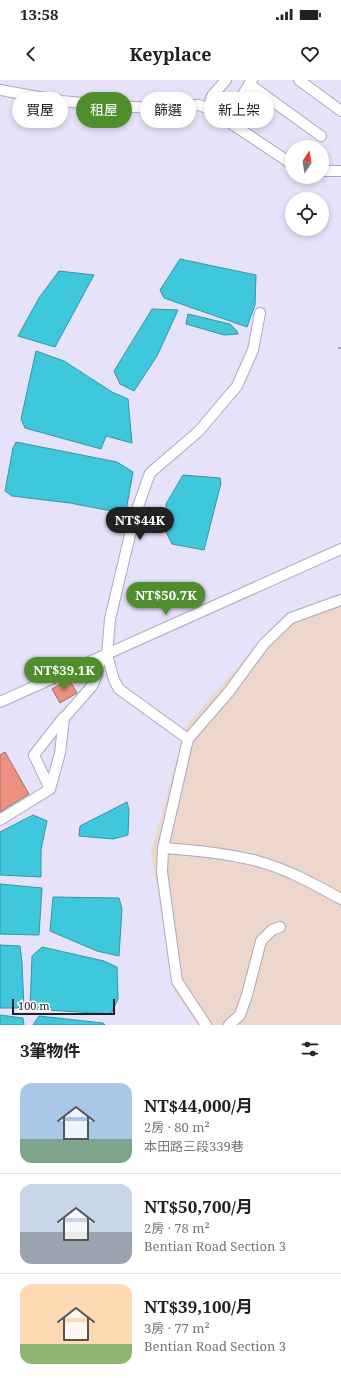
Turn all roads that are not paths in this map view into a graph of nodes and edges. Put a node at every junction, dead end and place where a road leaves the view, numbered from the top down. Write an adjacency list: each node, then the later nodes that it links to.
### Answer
1 (226, 80): 5 (street)
2 (299, 80): 8 (street)
3 (250, 82): 6 (street); 10 (street)
4 (0, 90): 7 (street)
5 (216, 92)
6 (244, 92)
7 (204, 107)
8 (341, 111)
9 (239, 128): 11 (street)
10 (321, 136)
11 (285, 159)
12 (329, 171): 13 (street)
13 (341, 171)
14 (260, 313): 17 (street)
15 (341, 549): 17 (street)
16 (341, 600): 20 (street)
17 (107, 654): 18 (street); 19 (street); 20 (street)
18 (0, 702)
19 (64, 718): 21 (street); 21 (street)
20 (188, 739): 23 (street)
21 (50, 789): 22 (street)
22 (0, 820)
23 (163, 848): 24 (street); 26 (street)
24 (341, 899)
25 (280, 927): 27 (street)
26 (206, 1025)
27 (229, 1025)

